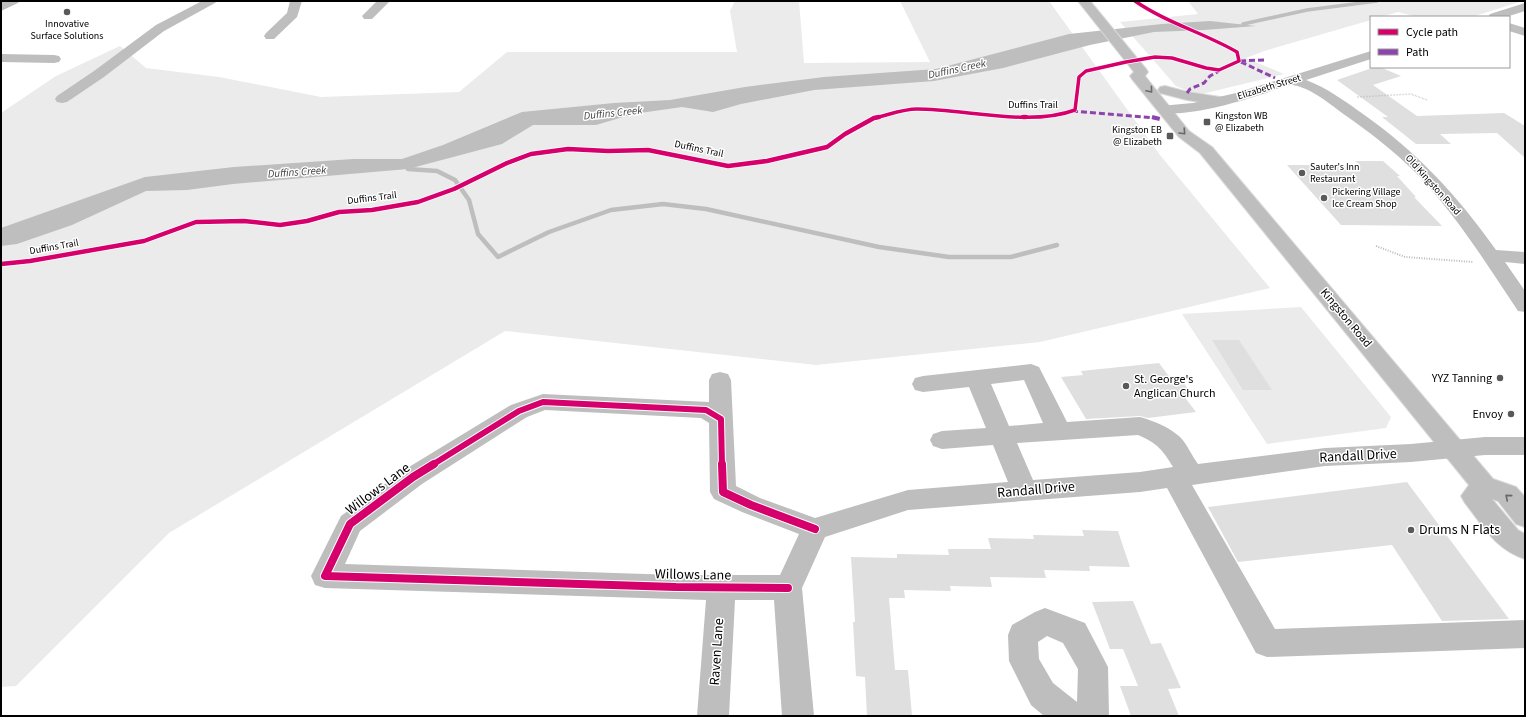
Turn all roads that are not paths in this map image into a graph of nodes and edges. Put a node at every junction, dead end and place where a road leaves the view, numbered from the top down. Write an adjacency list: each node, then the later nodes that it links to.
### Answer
1 (14, 1): 6 (street)
2 (211, 1): 19 (street)
3 (296, 1): 12 (street)
4 (384, 1): 8 (street)
5 (1084, 1): 16 (street)
6 (1, 7)
7 (1525, 7): 9 (street)
8 (368, 16)
9 (1497, 16)
10 (1510, 27): 11 (street)
11 (1525, 32)
12 (270, 36)
13 (1370, 55): 17 (street, Elizabeth Street)
14 (1, 58): 15 (street)
15 (54, 59)
16 (1141, 72): 18 (street); 21 (street, one-way to 21)
17 (1294, 80): 20 (street, Elizabeth Street); 22 (street, Old Kingston Road)
18 (1165, 90): 20 (street); 21 (street)
19 (62, 99)
20 (1220, 101): 21 (street, Elizabeth Street)
21 (1173, 109): 33 (street, Kingston Road)
22 (1483, 258): 23 (street); 24 (street, Old Kingston Road)
23 (1525, 258)
24 (1525, 306)
25 (977, 378): 27 (street); 29 (street); 30 (street)
26 (720, 380): 28 (street)
27 (923, 384)
28 (722, 419): 38 (street); 40 (street, Willows Lane)
29 (1059, 431): 30 (street); 34 (street)
30 (1002, 436): 31 (street); 36 (street)
31 (942, 440)
32 (1525, 446): 33 (street, Randall Drive)
33 (1452, 450): 34 (street, Randall Drive); 35 (street, Kingston Road)
34 (1182, 476): 36 (street, Randall Drive); 42 (street)
35 (1484, 486): 37 (street, one-way to 35); 39 (street)
36 (1025, 491): 38 (street, Randall Drive)
37 (1525, 516)
38 (815, 529): 41 (street)
39 (1525, 548)
40 (721, 588): 41 (street, Willows Lane); 43 (street, Raven Lane)
41 (788, 588): 44 (street)
42 (1525, 634)
43 (713, 716)
44 (798, 716)
45 (1069, 716): 46 (street)
46 (1093, 716)

